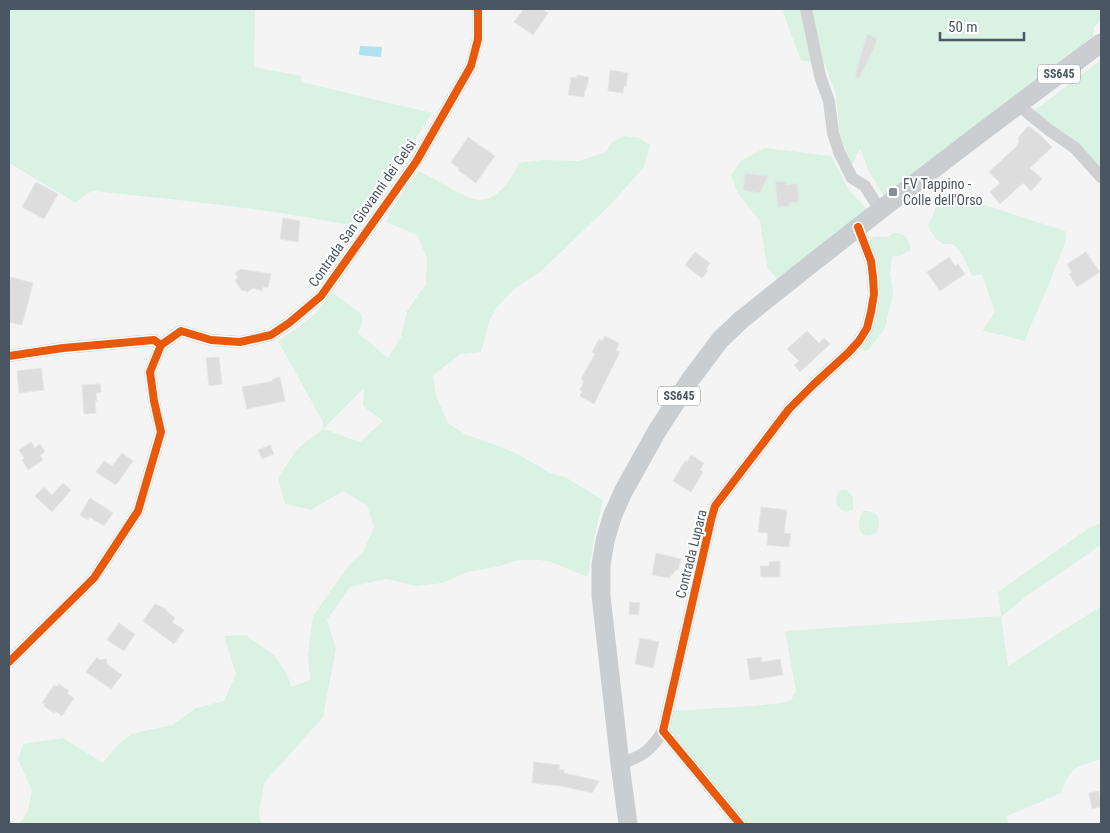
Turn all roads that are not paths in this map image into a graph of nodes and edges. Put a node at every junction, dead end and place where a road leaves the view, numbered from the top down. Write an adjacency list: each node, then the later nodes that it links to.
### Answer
1 (478, 9): 8 (street, Contrada San Giovanni dei Gelsi)
2 (806, 9): 6 (street)
3 (1101, 43): 4 (main road, SS645)
4 (1017, 104): 5 (street); 6 (main road, SS645)
5 (1101, 177)
6 (880, 210): 7 (main road, SS645)
7 (858, 227): 11 (street, Contrada Lupara); 12 (main road, SS645)
8 (161, 345): 9 (street); 10 (street)
9 (9, 356)
10 (9, 662)
11 (663, 731): 12 (street); 14 (street)
12 (620, 764): 13 (main road, SS645)
13 (628, 824)
14 (740, 824)

